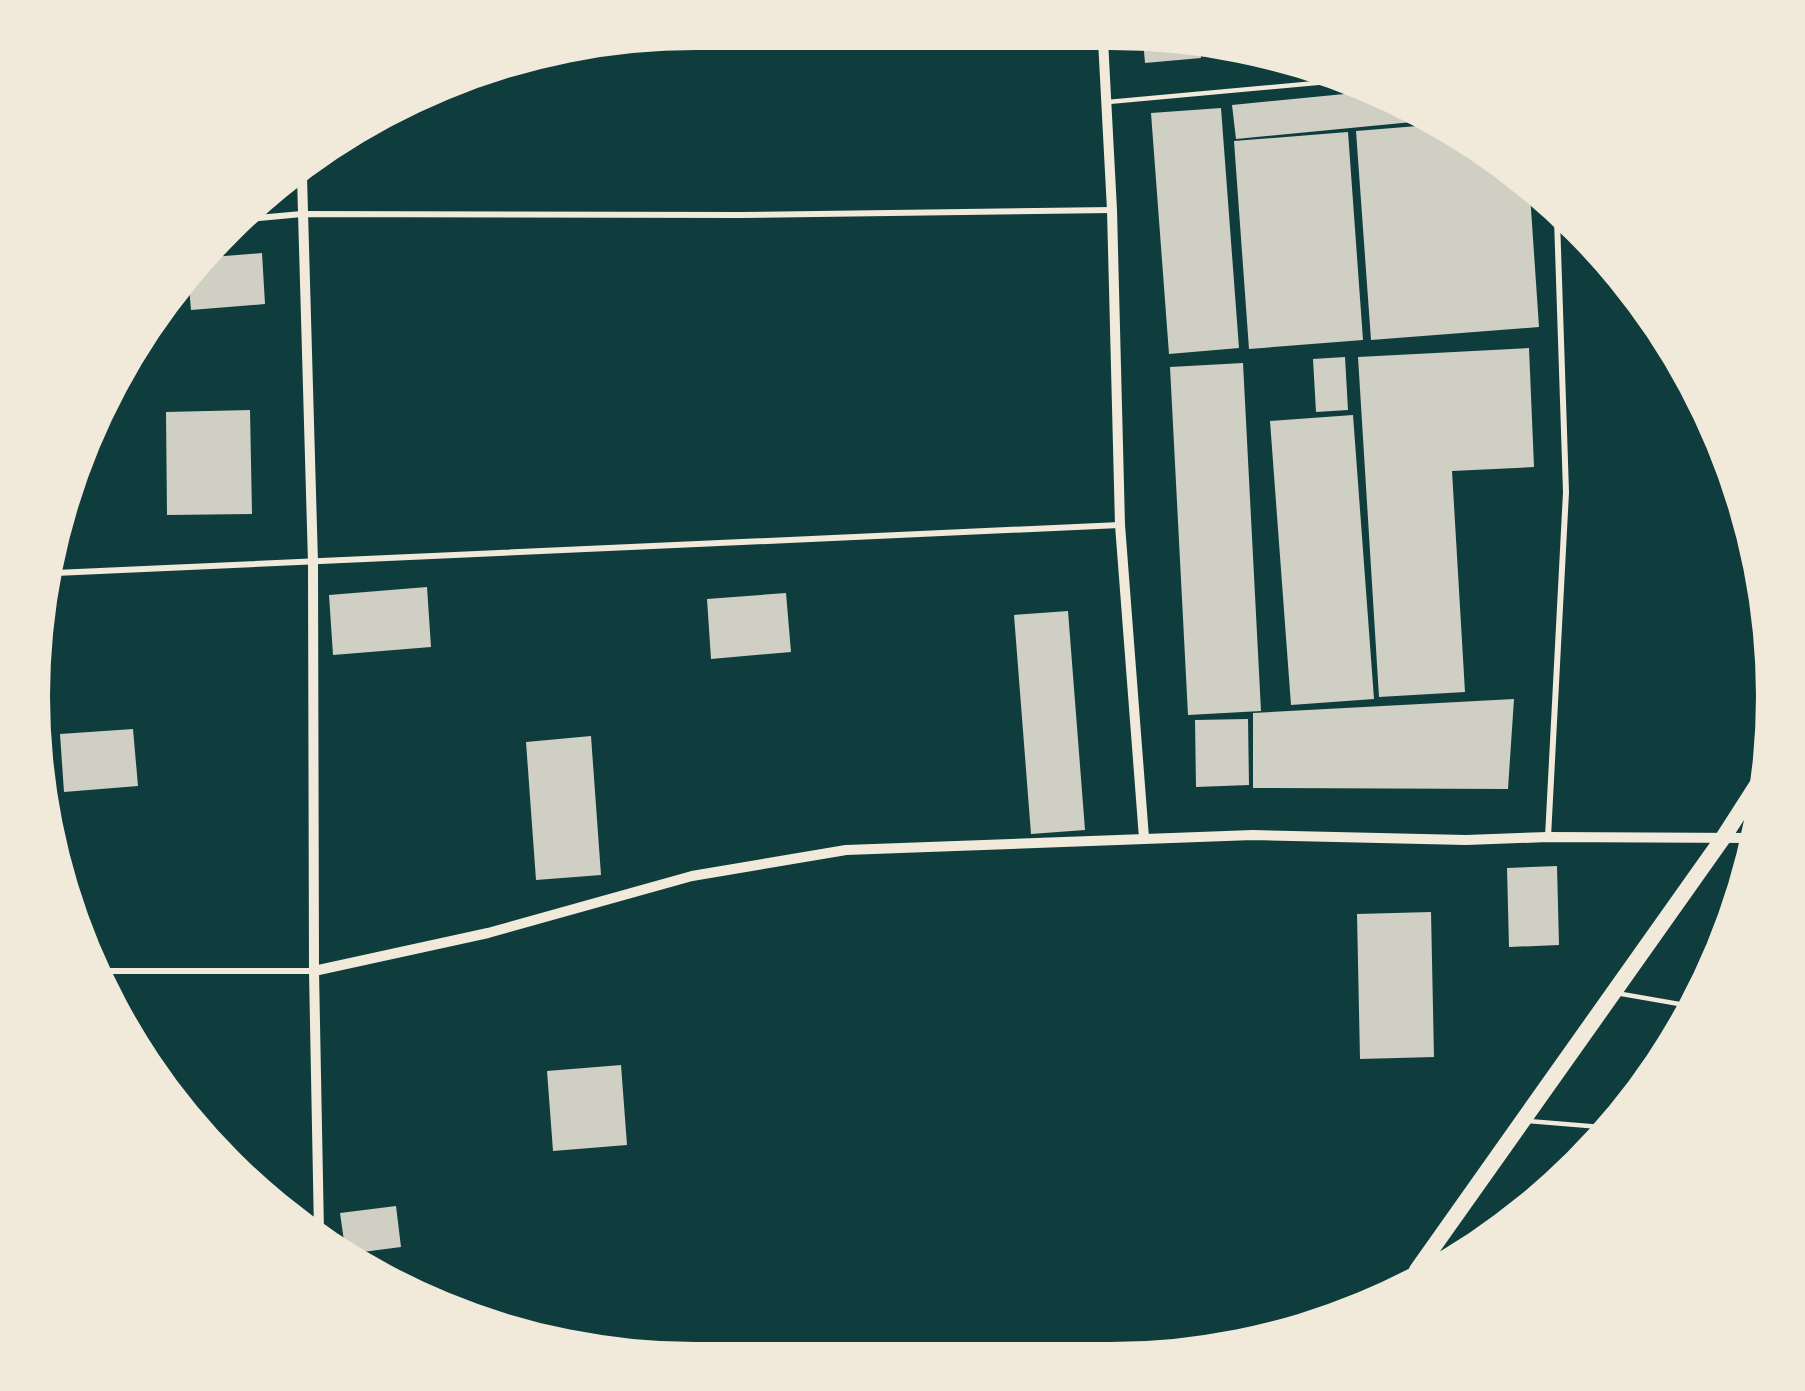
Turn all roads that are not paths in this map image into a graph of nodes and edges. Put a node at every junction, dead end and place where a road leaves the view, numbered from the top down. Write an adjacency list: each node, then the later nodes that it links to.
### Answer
1 (1103, 50): 3 (street)
2 (1314, 83): 3 (lane)
3 (1106, 102): 5 (street)
4 (302, 183): 6 (street)
5 (1112, 210): 6 (street); 9 (street)
6 (302, 214): 7 (street); 10 (street)
7 (262, 218)
8 (1557, 231): 13 (street)
9 (1120, 525): 10 (street); 15 (street)
10 (313, 563): 11 (street); 17 (street)
11 (61, 573)
12 (1746, 802): 14 (highway)
13 (1548, 837): 14 (street); 15 (street)
14 (1724, 837): 16 (street); 19 (highway)
15 (1144, 838): 17 (street)
16 (1739, 838)
17 (314, 970): 18 (street); 23 (street)
18 (112, 971)
19 (1613, 992): 20 (lane); 21 (highway)
20 (1677, 1004)
21 (1522, 1121): 22 (lane); 24 (highway)
22 (1590, 1126)
23 (319, 1220)
24 (1425, 1259)

